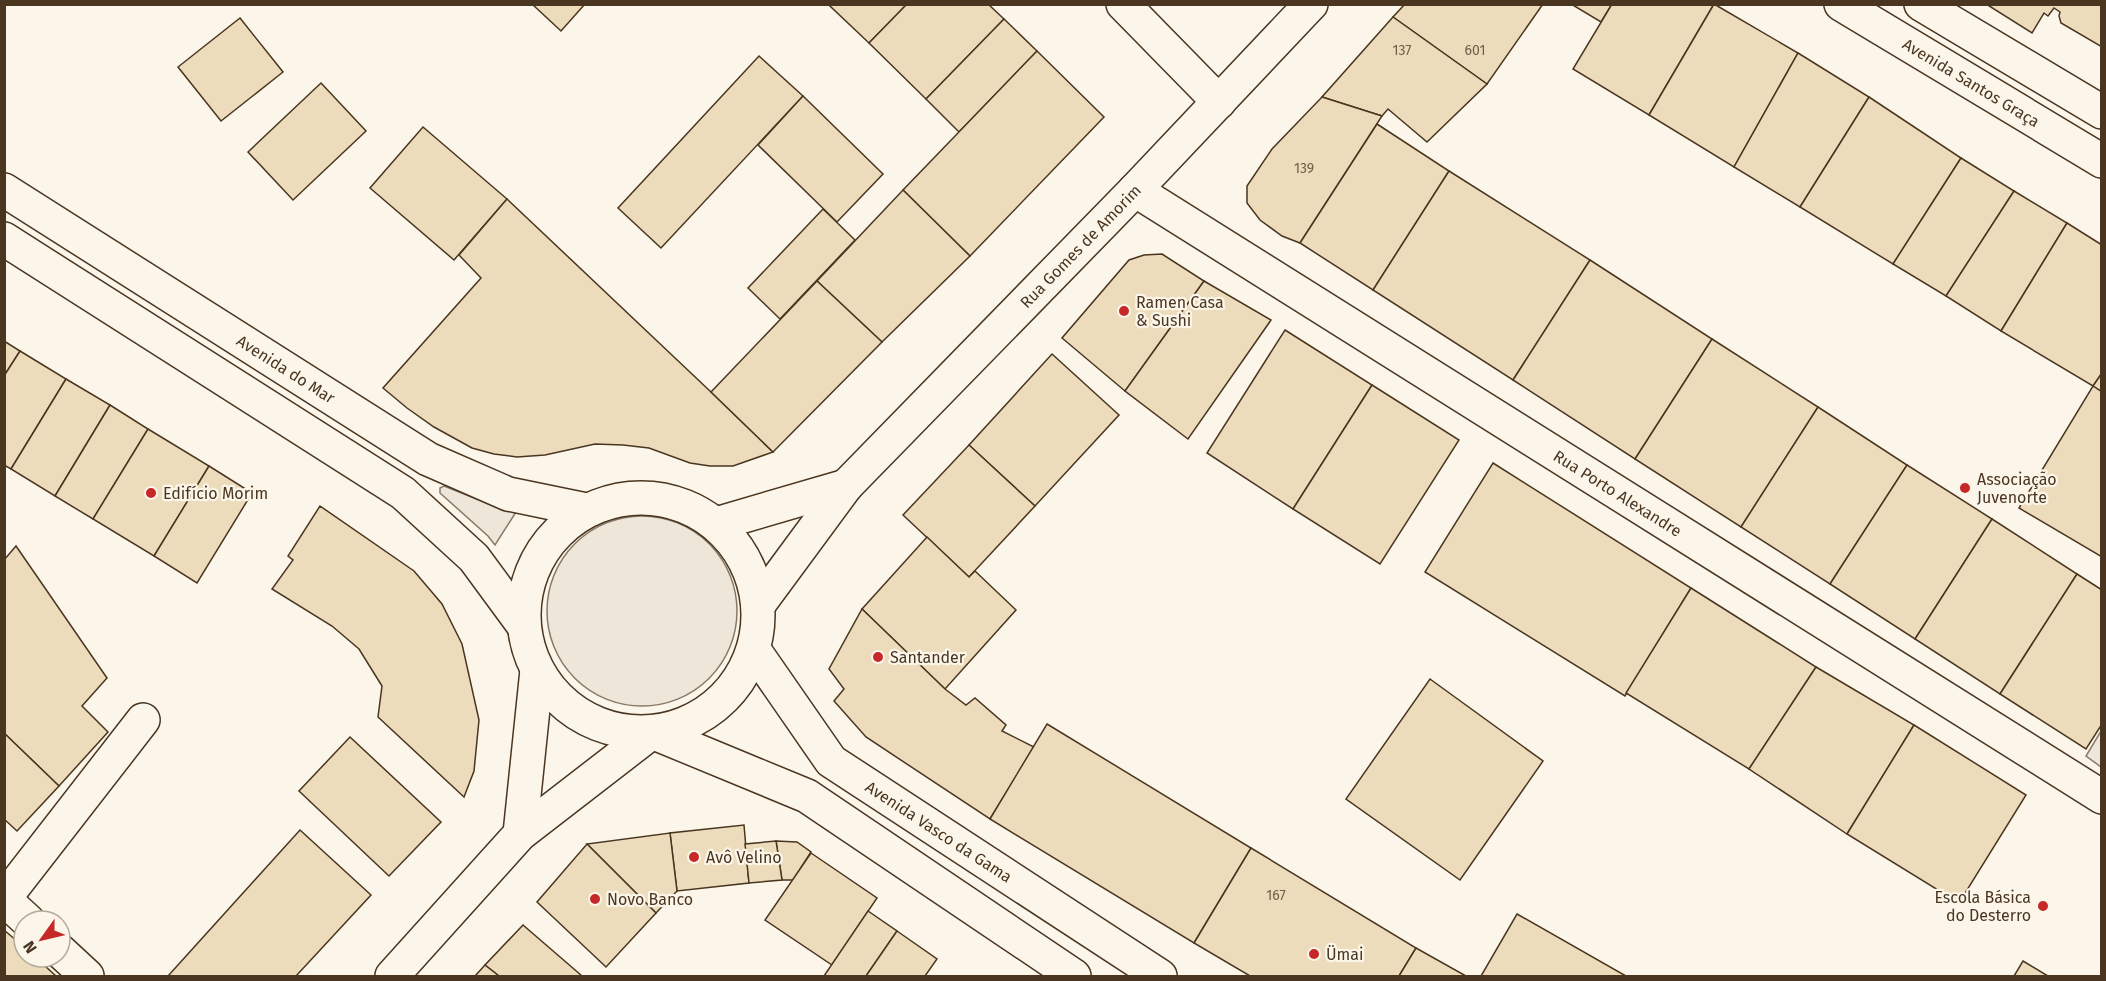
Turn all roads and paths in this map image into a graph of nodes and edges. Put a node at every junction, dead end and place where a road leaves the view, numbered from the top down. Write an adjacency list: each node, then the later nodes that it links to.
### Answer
1 (1123, 4): 5 (main road)
2 (1311, 4): 5 (main road, Rua Gomes de Amorim)
3 (1841, 4): 7 (main road, Avenida Santos Graça)
4 (1921, 4): 6 (main road)
5 (1219, 102): 9 (main road, Rua Gomes de Amorim)
6 (2102, 112)
7 (2102, 161)
8 (4, 190): 12 (main road, Avenida do Mar)
9 (1134, 190): 11 (main road, Rua Gomes de Amorim); 20 (main road, Rua Porto Alexandre)
10 (4, 239): 15 (main road)
11 (846, 486): 13 (main road, Rua Gomes de Amorim); 14 (main road, Rua Gomes de Amorim)
12 (586, 510): 13 (main road); 15 (main road)
13 (716, 524): 14 (main road)
14 (759, 604): 16 (main road)
15 (524, 626): 17 (main road)
16 (754, 650): 19 (main road); 27 (main road, Avenida Vasco da Gama)
17 (537, 670): 19 (main road); 21 (main road)
18 (143, 720): 22 (main road)
19 (652, 732): 21 (main road); 26 (main road)
20 (2102, 797)
21 (520, 834): 25 (main road)
22 (4, 899)
23 (72, 962): 24 (main road)
24 (87, 976)
25 (392, 976)
26 (1074, 976)
27 (1160, 976)

